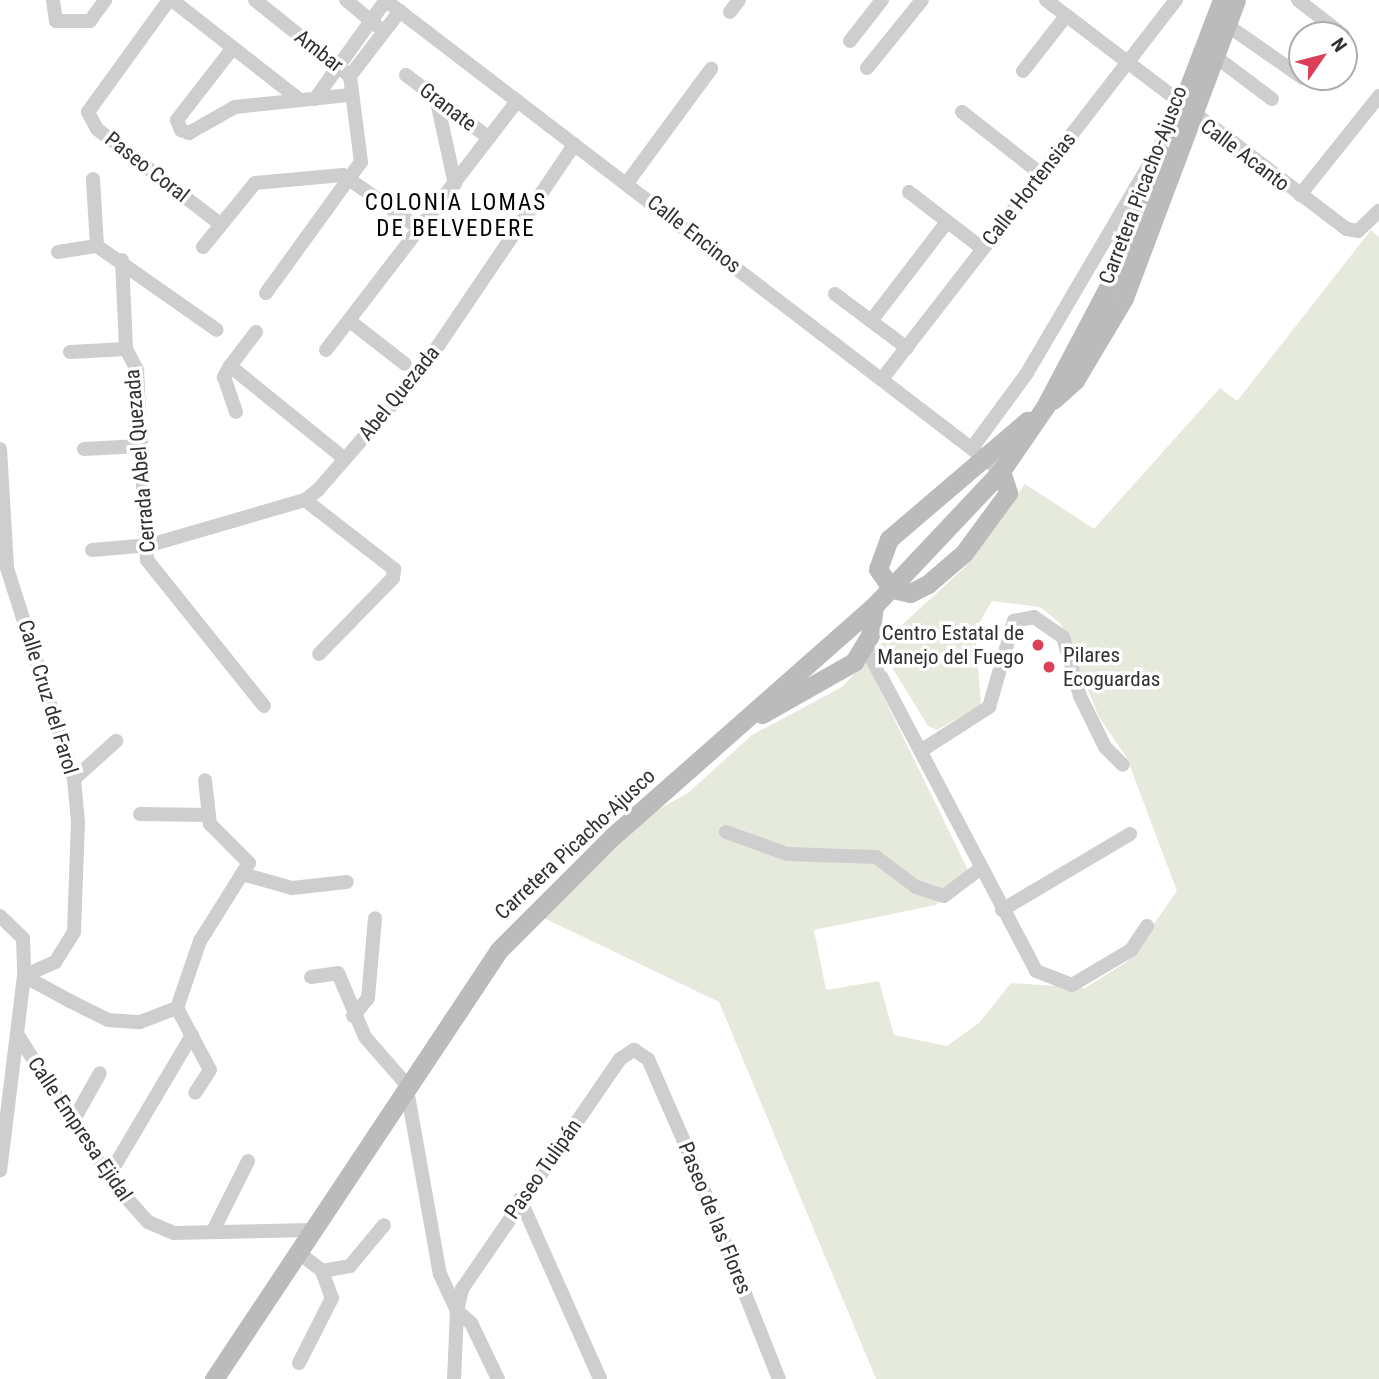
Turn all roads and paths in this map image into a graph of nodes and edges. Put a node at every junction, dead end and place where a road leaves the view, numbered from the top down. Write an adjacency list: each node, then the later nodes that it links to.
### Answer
1 (53, 0): 2 (street)
2 (105, 0)
3 (170, 0): 21 (street); 50 (street, Paseo Coral)
4 (255, 0): 24 (street, Ambar)
5 (346, 0): 16 (street)
6 (882, 0): 20 (street)
7 (922, 0): 25 (street)
8 (1046, 0): 15 (street, Calle Acanto)
9 (1175, 0): 23 (street, Calle Hortensias)
10 (1222, 0): 38 (main road, Carretera Picacho-Ajusco)
11 (1236, 0): 18 (main road, Carretera Picacho-Ajusco)
12 (1298, 0): 17 (street)
13 (384, 1): 14 (street, Calle Encinos); 16 (street)
14 (400, 11): 19 (street); 36 (street, Calle Encinos)
15 (1066, 16): 23 (street, Calle Acanto); 28 (street)
16 (370, 20): 19 (street); 24 (street)
17 (1325, 21)
18 (1227, 25): 22 (main road, Carretera Picacho-Ajusco); 26 (street)
19 (384, 32): 30 (street)
20 (850, 41)
21 (232, 49): 34 (street); 34 (street)
22 (1216, 57): 35 (street); 38 (main road, Carretera Picacho-Ajusco)
23 (1126, 62): 38 (street, Calle Acanto); 41 (street, Calle Hortensias)
24 (337, 65): 30 (street, Ambar); 34 (street)
25 (867, 68)
26 (1288, 68)
27 (711, 69): 44 (street)
28 (1023, 71)
29 (406, 75): 33 (street, Granate)
30 (350, 76): 31 (street)
31 (350, 95): 34 (street); 43 (street)
32 (1379, 96): 47 (street)
33 (436, 97): 39 (street, Granate); 45 (street)
34 (307, 99)
35 (1272, 99)
36 (513, 107): 39 (street); 40 (street, Calle Encinos)
37 (962, 112): 41 (street)
38 (1184, 116): 47 (street, Calle Acanto); 70 (main road, Carretera Picacho-Ajusco); 75 (street)
39 (489, 138): 45 (street)
40 (574, 145): 44 (street, Calle Encinos); 76 (street, Abel Quezada)
41 (1041, 174): 54 (street, Calle Hortensias)
42 (93, 179): 52 (street)
43 (350, 179): 50 (street); 51 (street); 57 (street)
44 (627, 183): 69 (street, Calle Encinos)
45 (455, 184): 51 (street)
46 (909, 192): 49 (street)
47 (1300, 195): 48 (street, Calle Acanto)
48 (1377, 216)
49 (947, 222): 54 (street); 59 (street)
50 (220, 224): 53 (street)
51 (419, 228): 60 (street)
52 (97, 246): 55 (street); 56 (street)
53 (203, 247)
54 (983, 249): 63 (street, Calle Hortensias)
55 (58, 252)
56 (122, 260): 61 (street); 64 (street, Cerrada Abel Quezada)
57 (266, 293)
58 (835, 294): 59 (street)
59 (871, 321): 63 (street)
60 (351, 322): 65 (street); 67 (street)
61 (217, 330)
62 (256, 332): 68 (street)
63 (906, 348): 69 (street, Calle Hortensias)
64 (126, 349): 66 (street); 72 (street, Cerrada Abel Quezada)
65 (326, 350)
66 (70, 352)
67 (405, 364)
68 (230, 366): 71 (street); 76 (street)
69 (883, 379): 75 (street, Calle Encinos)
70 (1045, 407): 75 (main road); 77 (main road, Carretera Picacho-Ajusco)
71 (236, 412)
72 (140, 446): 74 (street); 79 (street, Cerrada Abel Quezada)
73 (0, 449): 90 (street, Calle Cruz del Farol)
74 (84, 449)
75 (977, 452): 77 (street, Calle Encinos); 81 (main road)
76 (345, 460): 78 (street, Abel Quezada)
77 (1001, 471): 81 (main road)
78 (305, 500): 79 (street, Abel Quezada); 84 (street)
79 (150, 545): 80 (street, Abel Quezada); 85 (street, Cerrada Abel Quezada)
80 (92, 550)
81 (892, 589): 82 (main road, Carretera Picacho-Ajusco)
82 (874, 606): 83 (main road); 86 (main road, Carretera Picacho-Ajusco)
83 (865, 646): 86 (main road); 88 (street)
84 (319, 654)
85 (264, 706)
86 (743, 723): 111 (main road, Carretera Picacho-Ajusco)
87 (116, 741): 90 (street)
88 (922, 750): 89 (street); 96 (street)
89 (1123, 765)
90 (74, 779): 103 (street, Calle Cruz del Farol)
91 (205, 780): 93 (street)
92 (140, 814): 93 (street)
93 (209, 815): 97 (street)
94 (726, 832): 96 (street)
95 (1130, 834): 99 (street)
96 (981, 868): 99 (street)
97 (242, 874): 98 (street); 105 (street)
98 (347, 882)
99 (1002, 910): 102 (street)
100 (0, 916): 103 (street)
101 (375, 918): 106 (street)
102 (1147, 926)
103 (24, 976): 105 (street); 107 (street)
104 (311, 977): 106 (street)
105 (177, 1008): 108 (street)
106 (353, 1016): 111 (street)
107 (17, 1034): 113 (street, Calle Empresa Ejidal); 115 (street)
108 (192, 1035): 112 (street); 116 (street)
109 (648, 1059): 117 (street, Paseo Tulipán); 129 (street, Paseo de las Flores)
110 (100, 1073): 113 (street)
111 (406, 1084): 120 (main road, Carretera Picacho-Ajusco); 123 (street)
112 (195, 1093)
113 (72, 1123): 116 (street, Calle Empresa Ejidal)
114 (248, 1161): 119 (street)
115 (0, 1171)
116 (108, 1177): 119 (street, Calle Empresa Ejidal)
117 (520, 1199): 123 (street, Paseo Tulipán); 128 (street)
118 (384, 1225): 122 (street)
119 (214, 1229): 120 (street, Calle Empresa Ejidal)
120 (312, 1230): 121 (main road, Carretera Picacho-Ajusco)
121 (298, 1252): 122 (street); 125 (main road, Carretera Picacho-Ajusco)
122 (322, 1271): 124 (street)
123 (457, 1311): 126 (street); 127 (street)
124 (299, 1363)
125 (214, 1379)
126 (454, 1379)
127 (498, 1379)
128 (600, 1379)
129 (779, 1379)

